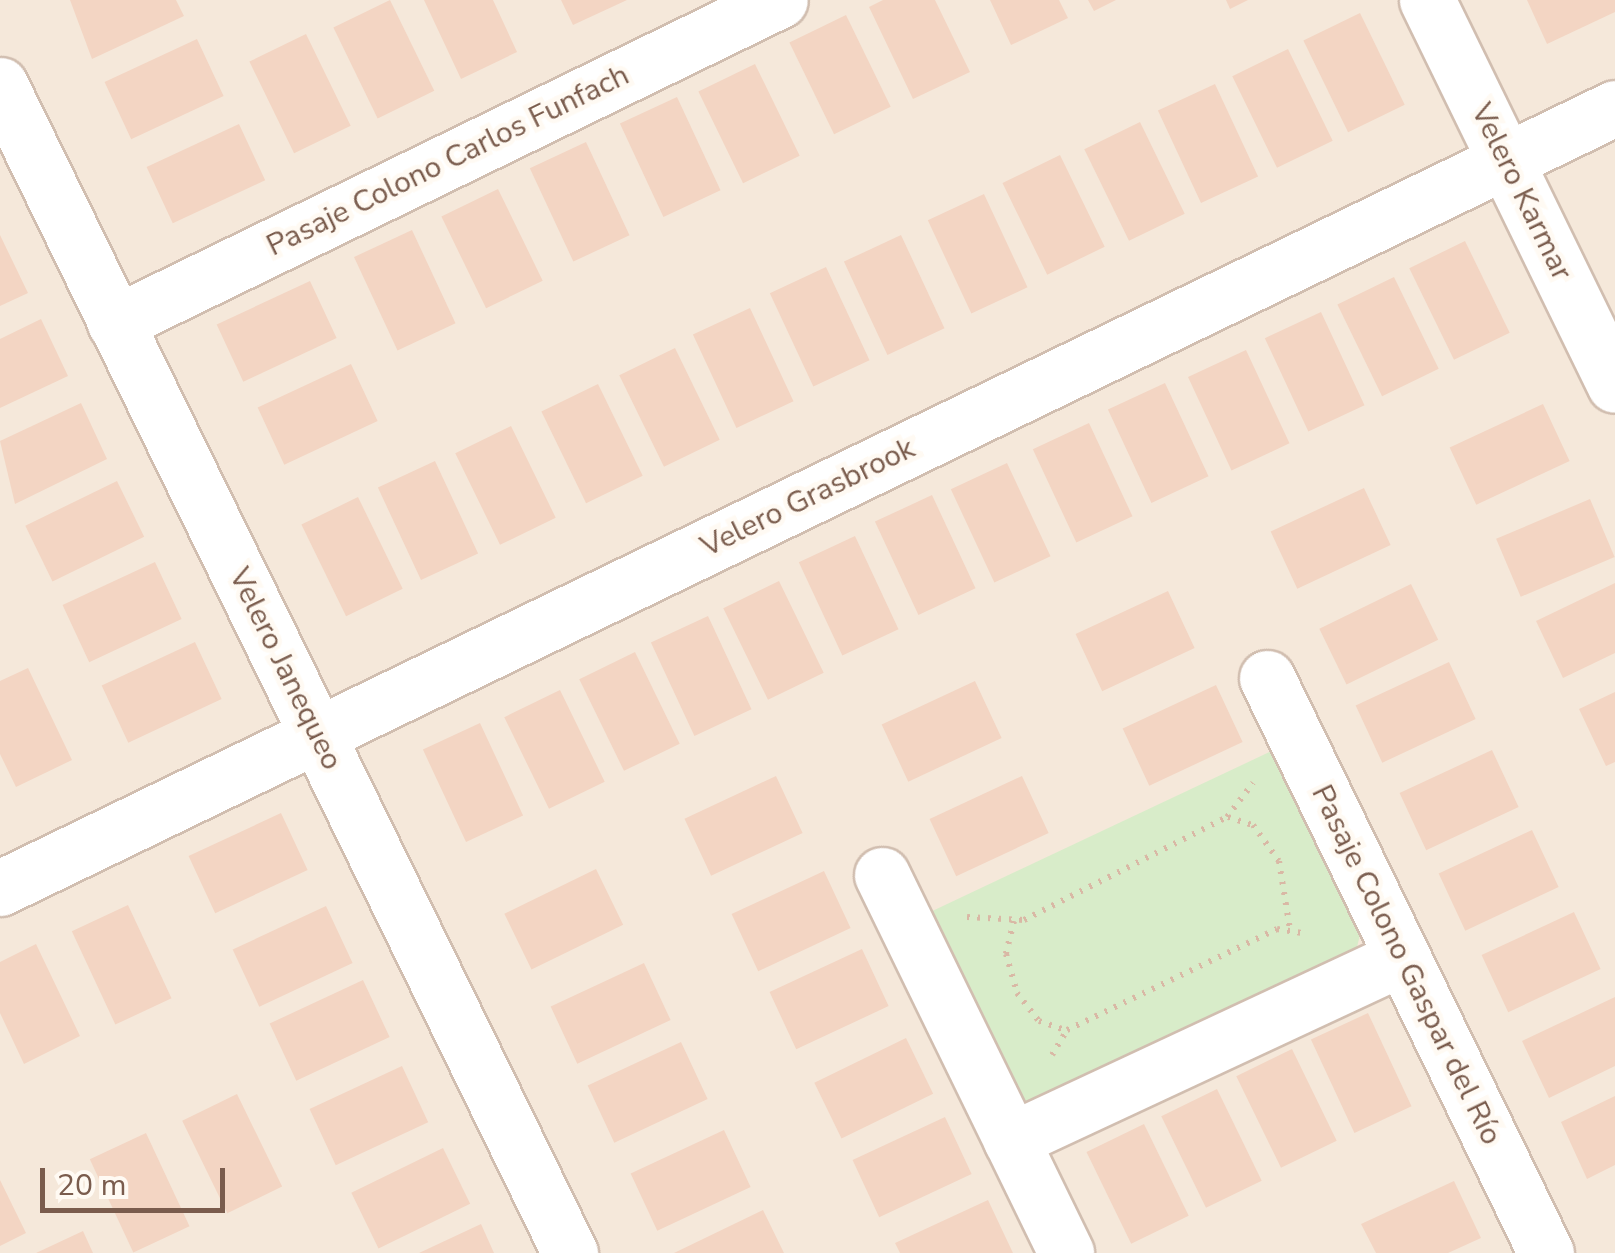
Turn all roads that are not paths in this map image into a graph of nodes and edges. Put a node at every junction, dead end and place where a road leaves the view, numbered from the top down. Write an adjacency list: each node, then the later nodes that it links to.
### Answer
1 (1427, 0): 5 (street, Velero Karmar)
2 (751, 6): 6 (street, Pasaje Colono Carlos Funfach)
3 (0, 86): 6 (street, Velero Janequeo)
4 (1615, 108): 5 (street, Velero Grasbrook)
5 (1506, 161): 7 (street, Velero Karmar); 9 (street, Velero Grasbrook)
6 (115, 323): 9 (street, Velero Janequeo)
7 (1615, 384)
8 (1267, 678): 12 (street, Pasaje Colono Gaspar del Río)
9 (317, 735): 11 (street, Velero Grasbrook); 14 (street, Velero Janequeo)
10 (882, 875): 13 (street)
11 (0, 888)
12 (1402, 958): 13 (street); 16 (street, Pasaje Colono Gaspar del Río)
13 (1011, 1140): 15 (street)
14 (570, 1253)
15 (1066, 1253)
16 (1546, 1253)

